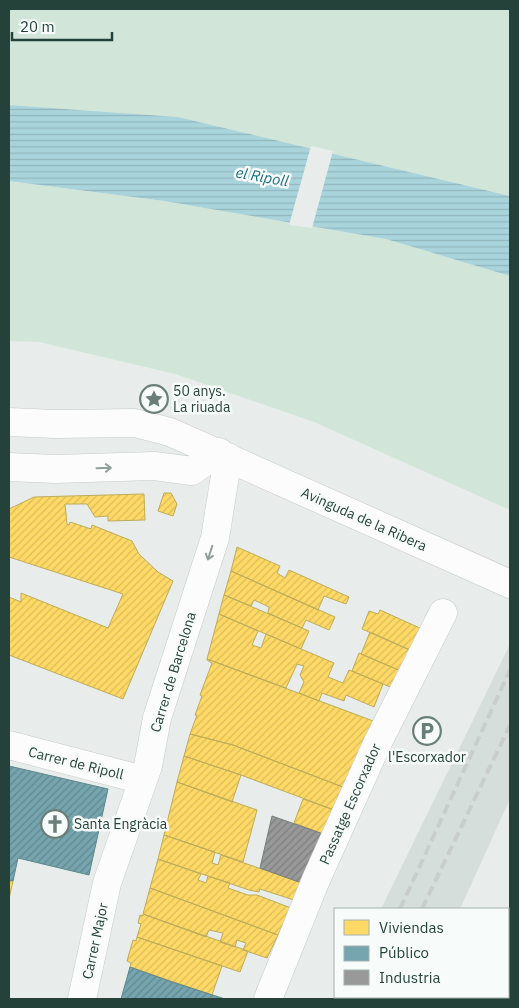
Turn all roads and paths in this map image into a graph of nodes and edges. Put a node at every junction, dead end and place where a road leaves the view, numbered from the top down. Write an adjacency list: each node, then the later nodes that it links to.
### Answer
1 (9, 422): 2 (street, Avinguda de la Ribera)
2 (223, 455): 3 (street, one-way to 2); 4 (street, Avinguda de la Ribera); 7 (street, Carrer de Barcelona, one-way to 7)
3 (9, 467)
4 (510, 584)
5 (443, 613): 10 (street, Passatge Escorxador)
6 (9, 745): 7 (street, Carrer de Ripoll)
7 (143, 780): 8 (street, Carrer de Barcelona)
8 (107, 883): 9 (street, Carrer Major)
9 (82, 999)
10 (268, 999)

